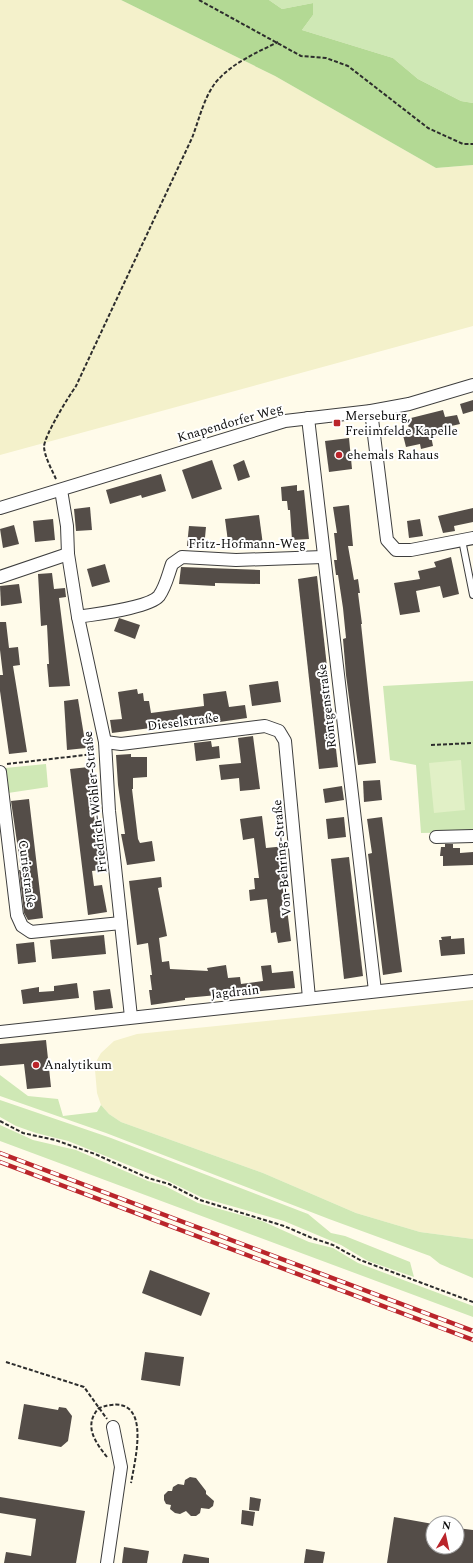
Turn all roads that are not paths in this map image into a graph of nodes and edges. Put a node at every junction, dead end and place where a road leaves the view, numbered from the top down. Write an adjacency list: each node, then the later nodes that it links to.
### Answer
1 (473, 385): 2 (street, Knapendorfer Weg)
2 (371, 411): 3 (street, Knapendorfer Weg); 6 (street)
3 (308, 418): 4 (street, Knapendorfer Weg); 8 (street, Röntgenstraße)
4 (61, 490): 5 (street, Knapendorfer Weg); 7 (street, Friedrich-Wöhler-Straße)
5 (0, 508)
6 (468, 539): 10 (lane)
7 (68, 554): 9 (street); 11 (street, Friedrich-Wöhler-Straße)
8 (324, 557): 11 (street, Fritz-Hofmann-Weg); 19 (street, Röntgenstraße)
9 (0, 576)
10 (473, 595)
11 (78, 617): 13 (street, Friedrich-Wöhler-Straße)
12 (265, 726): 13 (street, Dieselstraße); 20 (street, Von-Behring-Straße)
13 (106, 747): 17 (street, Friedrich-Wöhler-Straße)
14 (0, 772): 17 (street, Curiestraße)
15 (473, 836): 16 (street)
16 (436, 837)
17 (121, 923): 21 (street, Friedrich-Wöhler-Straße)
18 (473, 981): 19 (street, Jagdrain)
19 (375, 991): 20 (street, Jagdrain)
20 (309, 998): 21 (street, Jagdrain)
21 (131, 1017): 22 (street, Jagdrain)
22 (0, 1032)
23 (113, 1427): 24 (street)
24 (107, 1563)

